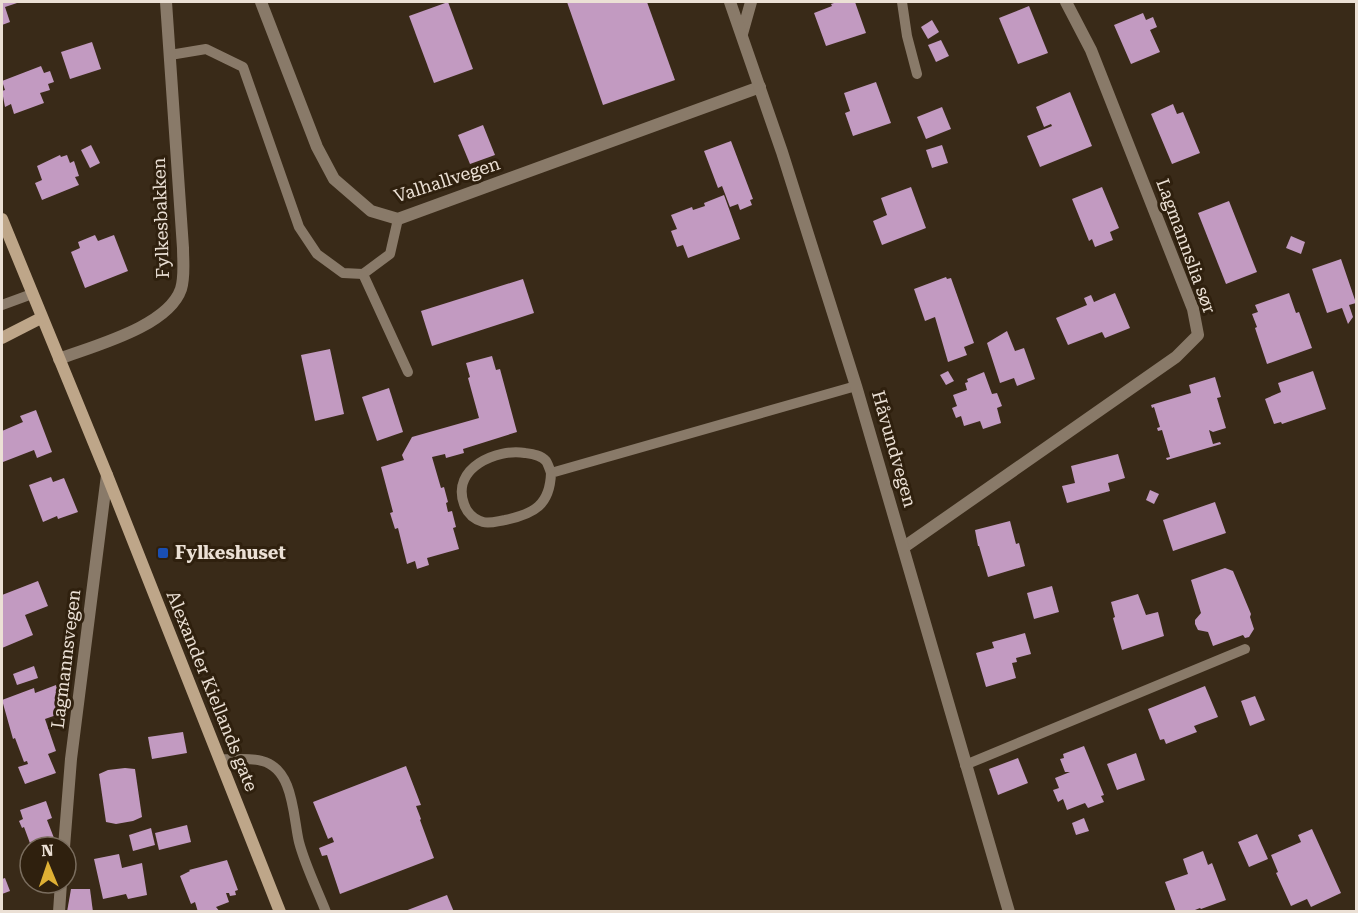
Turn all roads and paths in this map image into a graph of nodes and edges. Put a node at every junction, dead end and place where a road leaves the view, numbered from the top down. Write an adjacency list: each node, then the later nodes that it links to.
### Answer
1 (166, 2): 8 (street, Fylkesbakken)
2 (261, 2): 12 (street, Valhallvegen)
3 (730, 2): 7 (street, Håvundvegen)
4 (751, 2): 7 (street)
5 (902, 2): 9 (lane)
6 (1066, 2): 23 (street, Lagmannslia sør)
7 (742, 34): 10 (street, Håvundvegen)
8 (170, 55): 13 (lane); 18 (street, Fylkesbakken)
9 (917, 74)
10 (760, 87): 12 (street, Valhallvegen); 20 (street, Håvundvegen)
11 (2, 219): 14 (main road, Alexander Kiellands gate)
12 (398, 219): 13 (lane)
13 (363, 274): 19 (lane)
14 (32, 294): 15 (lane); 16 (main road, Alexander Kiellands gate)
15 (2, 305)
16 (41, 318): 17 (main road); 18 (main road, Alexander Kiellands gate)
17 (2, 338)
18 (59, 359): 22 (main road, Alexander Kiellands gate)
19 (408, 372)
20 (856, 386): 21 (lane); 23 (street, Håvundvegen)
21 (551, 473): 21 (lane)
22 (107, 475): 25 (main road, Alexander Kiellands gate); 27 (street, Lagmannsvegen)
23 (904, 547): 26 (street, Håvundvegen)
24 (1245, 649): 26 (lane)
25 (220, 759): 30 (main road, Alexander Kiellands gate); 31 (lane)
26 (965, 765): 32 (street, Håvundvegen)
27 (65, 835)
28 (60, 895): 29 (street)
29 (58, 912)
30 (280, 912)
31 (326, 912)
32 (1009, 912)

